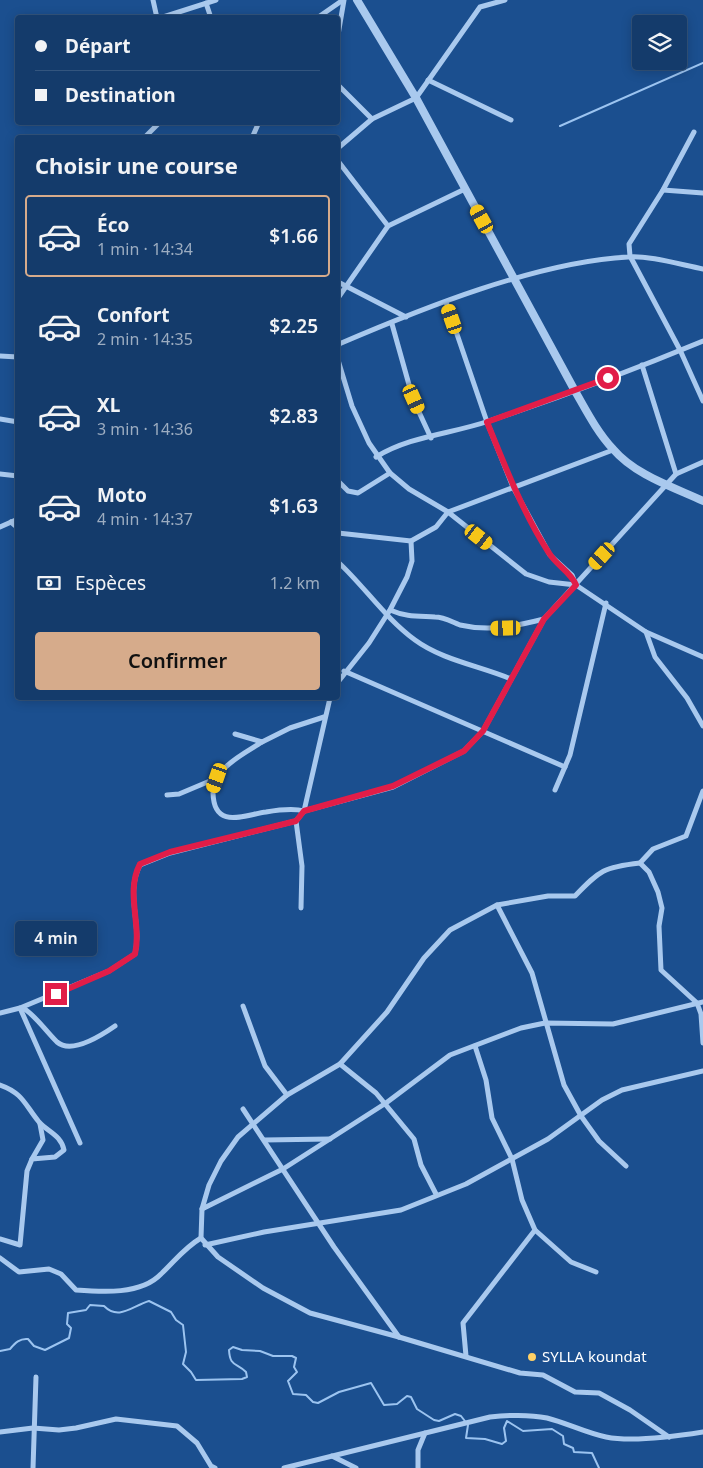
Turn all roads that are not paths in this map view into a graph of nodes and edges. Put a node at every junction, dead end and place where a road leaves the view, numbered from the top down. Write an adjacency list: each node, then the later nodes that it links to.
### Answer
1 (153, 0): 7 (street)
2 (216, 0): 6 (street)
3 (343, 0): 10 (street); 11 (street)
4 (357, 0): 14 (street)
5 (505, 0): 12 (street)
6 (206, 3): 8 (street); 9 (street)
7 (158, 15)
8 (168, 15)
9 (211, 15)
10 (321, 15)
11 (340, 21)
12 (428, 80): 14 (street); 16 (street)
13 (340, 87): 15 (street)
14 (416, 98): 15 (street); 22 (street)
15 (372, 119): 20 (street)
16 (510, 120)
17 (157, 125): 19 (street)
18 (694, 132): 23 (street)
19 (147, 135)
20 (340, 146)
21 (340, 164): 25 (street)
22 (465, 189): 25 (street); 28 (street)
23 (663, 190): 24 (street); 26 (street)
24 (703, 193)
25 (388, 226): 30 (street)
26 (630, 256): 27 (street); 28 (street); 37 (street)
27 (703, 268)
28 (515, 278): 32 (street); 42 (street)
29 (340, 283): 30 (street)
30 (344, 286): 31 (street); 33 (street)
31 (340, 294)
32 (446, 302): 33 (street); 46 (street)
33 (406, 317): 34 (street)
34 (392, 324): 36 (street); 47 (street)
35 (703, 341): 37 (street)
36 (340, 344)
37 (680, 350): 40 (street); 43 (street)
38 (0, 356): 39 (street)
39 (15, 357)
40 (642, 365): 42 (street); 53 (street)
41 (340, 367): 49 (street)
42 (574, 391): 46 (street); 48 (street)
43 (703, 401)
44 (0, 419): 45 (street)
45 (15, 422)
46 (487, 422): 47 (street); 57 (street)
47 (431, 438): 49 (street)
48 (613, 450): 56 (street); 57 (street)
49 (376, 457): 51 (street)
50 (703, 462): 53 (street)
51 (390, 473): 55 (street); 59 (street)
52 (0, 474): 54 (street)
53 (676, 474): 56 (street)
54 (15, 476)
55 (340, 483)
56 (667, 484): 58 (street); 67 (street)
57 (513, 487): 59 (street); 67 (street)
58 (703, 501)
59 (448, 512): 65 (street); 67 (street)
60 (15, 520): 61 (street)
61 (11, 522): 62 (street); 63 (street)
62 (15, 525)
63 (0, 527)
64 (340, 533): 65 (street)
65 (411, 541): 69 (street)
66 (340, 564): 69 (street)
67 (576, 585): 68 (street); 70 (street)
68 (606, 603): 71 (street); 83 (street)
69 (388, 612): 70 (street); 73 (street); 75 (street)
70 (544, 619): 75 (street)
71 (646, 632): 72 (street); 78 (street)
72 (703, 657)
73 (344, 671): 74 (street); 80 (street)
74 (340, 678)
75 (510, 679): 80 (street)
76 (329, 700): 77 (street)
77 (324, 716): 82 (street); 88 (street)
78 (701, 718): 79 (street)
79 (703, 726)
80 (483, 731): 83 (street); 88 (street)
81 (235, 734): 82 (street)
82 (262, 742): 84 (street)
83 (565, 768): 85 (street)
84 (217, 778): 87 (street); 88 (street)
85 (555, 790)
86 (703, 791): 90 (street)
87 (167, 795)
88 (304, 811): 89 (street)
89 (296, 821): 92 (street); 95 (street)
90 (640, 863): 91 (street); 93 (street)
91 (497, 905): 97 (street); 101 (street)
92 (301, 908)
93 (700, 1002): 97 (street); 99 (street)
94 (243, 1006): 104 (street)
95 (20, 1008): 96 (street); 98 (street); 112 (street)
96 (0, 1013)
97 (545, 1023): 100 (street); 107 (street)
98 (116, 1026)
99 (703, 1043)
100 (475, 1046): 105 (street); 113 (street)
101 (340, 1064): 104 (street); 105 (street)
102 (703, 1071): 107 (street)
103 (0, 1085): 108 (street)
104 (287, 1095): 109 (street)
105 (386, 1103): 110 (street); 117 (street)
106 (243, 1109): 109 (street)
107 (581, 1116): 113 (street); 115 (street)
108 (39, 1121): 114 (street); 114 (street)
109 (253, 1124): 111 (street); 118 (street)
110 (330, 1139): 111 (street); 116 (street)
111 (264, 1140): 116 (street)
112 (80, 1143)
113 (512, 1158): 117 (street); 120 (street)
114 (32, 1159): 122 (street)
115 (626, 1166)
116 (283, 1168): 118 (street); 119 (street)
117 (436, 1194): 119 (street)
118 (202, 1209): 121 (street)
119 (318, 1224): 123 (street); 126 (street)
120 (535, 1230): 125 (street); 127 (street)
121 (201, 1238): 123 (street); 124 (street)
122 (0, 1239)
123 (204, 1245): 126 (street)
124 (0, 1258)
125 (596, 1272)
126 (400, 1337): 127 (street)
127 (466, 1356): 133 (street)
128 (36, 1377): 129 (street)
129 (33, 1428): 130 (street); 135 (street); 136 (street)
130 (0, 1432)
131 (703, 1432): 133 (street)
132 (425, 1433): 133 (street); 134 (street); 139 (street)
133 (670, 1437)
134 (332, 1456): 137 (street); 138 (street)
135 (33, 1468)
136 (215, 1468)
137 (284, 1468)
138 (356, 1468)
139 (418, 1468)

